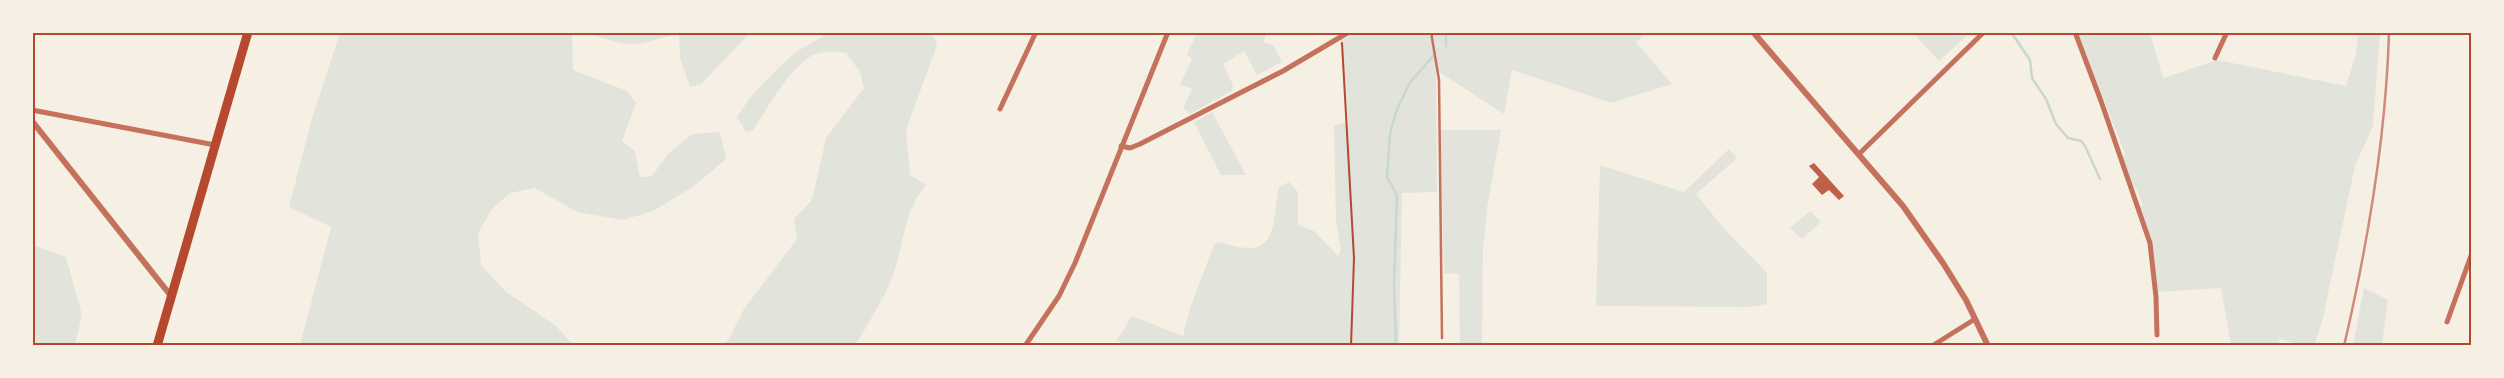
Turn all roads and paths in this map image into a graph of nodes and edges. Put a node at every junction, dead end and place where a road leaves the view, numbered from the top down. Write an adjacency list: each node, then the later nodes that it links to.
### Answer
1 (248, 32): 17 (main road)
2 (1036, 32): 14 (street)
3 (1168, 32): 18 (street)
4 (1286, 32): 5 (path)
5 (1300, 32)
6 (1431, 32): 25 (lane)
7 (1753, 32): 19 (street)
8 (1984, 32): 19 (street)
9 (2075, 32): 24 (street)
10 (2227, 32): 13 (street)
11 (1349, 33): 12 (street)
12 (1341, 36): 18 (street); 29 (path)
13 (2215, 58)
14 (1000, 109)
15 (32, 110): 17 (street)
16 (32, 121): 21 (street)
17 (215, 145): 21 (main road)
18 (1121, 146): 28 (street)
19 (1859, 154): 22 (street)
20 (2472, 252): 23 (street)
21 (171, 296): 27 (main road)
22 (1975, 319): 26 (street); 30 (street)
23 (2447, 322)
24 (2157, 335)
25 (1442, 338)
26 (1932, 345)
27 (157, 346)
28 (1025, 346)
29 (1351, 346)
30 (1988, 346)

